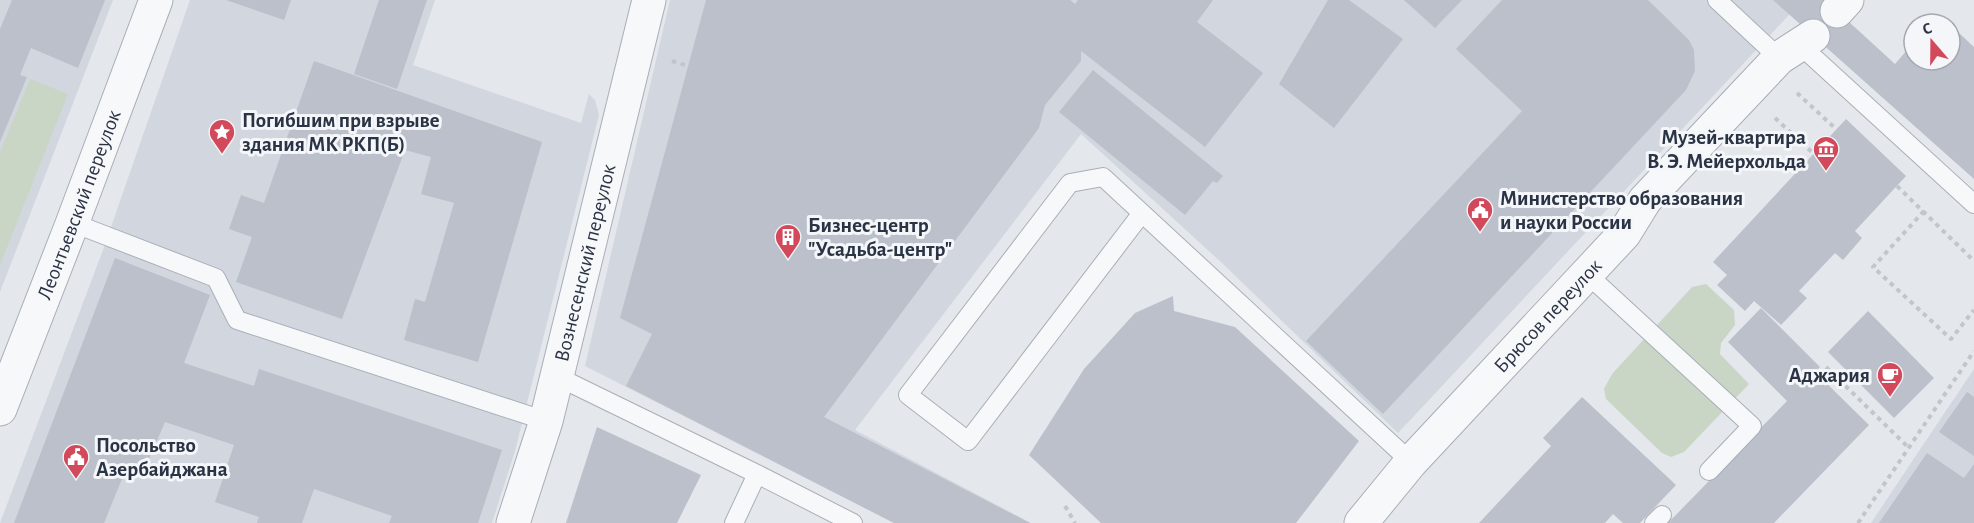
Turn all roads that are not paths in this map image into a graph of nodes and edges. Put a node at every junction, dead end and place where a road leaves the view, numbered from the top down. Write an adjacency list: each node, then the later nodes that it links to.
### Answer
1 (156, 0): 7 (street, Леонтьевский переулок)
2 (649, 0): 9 (street, Вознесенский переулок)
3 (1717, 0): 4 (lane)
4 (1797, 46): 5 (lane); 8 (street, Брюсов переулок)
5 (1974, 204)
6 (1142, 213): 6 (lane); 12 (lane)
7 (73, 223): 10 (street, Леонтьевский переулок); 11 (lane)
8 (1587, 274): 12 (street, Брюсов переулок); 13 (lane)
9 (556, 376): 11 (street, Вознесенский переулок); 14 (lane)
10 (0, 409)
11 (546, 421): 15 (street, Вознесенский переулок)
12 (1411, 462): 18 (street, Брюсов переулок)
13 (1709, 471)
14 (758, 474): 16 (lane); 17 (lane)
15 (513, 523)
16 (734, 523)
17 (853, 523)
18 (1361, 523)

